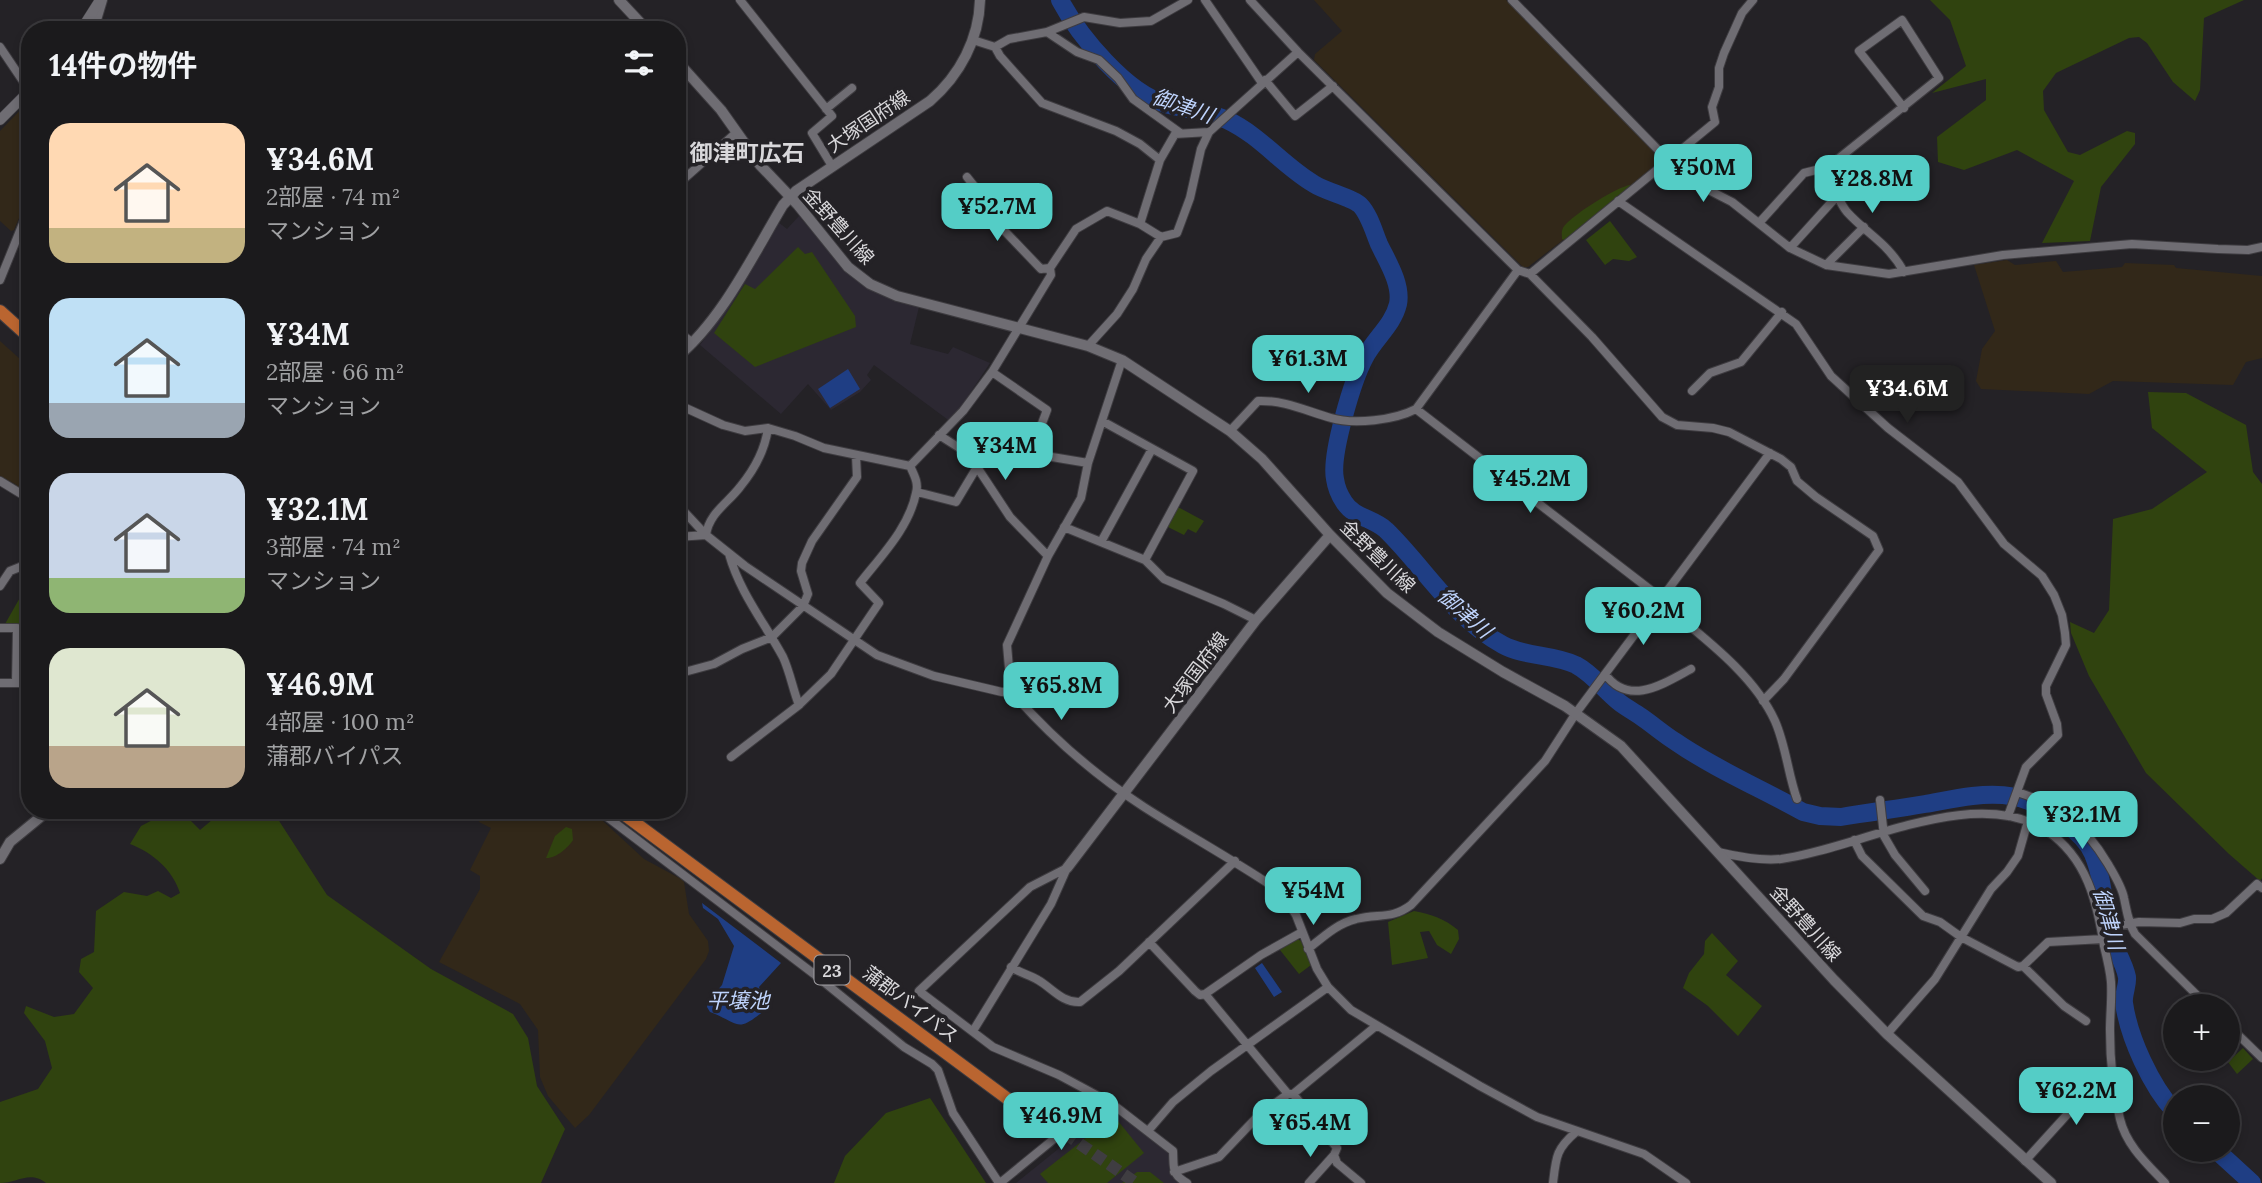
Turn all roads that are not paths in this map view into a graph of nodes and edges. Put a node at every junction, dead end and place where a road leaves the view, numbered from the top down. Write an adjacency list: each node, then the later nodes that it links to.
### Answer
1 (102, 0): 10 (street); 11 (street)
2 (619, 0): 12 (main road)
3 (740, 0): 25 (street)
4 (980, 0): 14 (main road, 大塚国府線)
5 (1187, 0): 13 (street)
6 (1205, 0): 20 (street)
7 (1251, 0): 17 (street)
8 (1512, 0): 30 (street)
9 (1753, 0): 30 (street)
10 (87, 21)
11 (96, 21)
12 (639, 21)
13 (1047, 32): 16 (street); 28 (street)
14 (973, 40): 16 (street); 32 (main road, 大塚国府線)
15 (0, 47): 19 (street)
16 (995, 47): 31 (street)
17 (1298, 52): 20 (street); 21 (street)
18 (686, 72): 27 (main road, 金野豊川線)
19 (21, 78)
20 (1264, 82): 21 (street); 29 (street)
21 (1332, 86): 48 (street)
22 (852, 88): 25 (street)
23 (21, 98): 26 (street)
24 (1904, 108): 24 (street); 33 (street)
25 (826, 109): 32 (street)
26 (0, 120)
27 (737, 132): 34 (street); 37 (main road, 金野豊川線)
28 (1179, 132): 29 (street); 31 (street)
29 (1209, 132): 43 (street)
30 (1667, 159): 38 (street); 39 (street)
31 (1160, 160): 40 (street)
32 (832, 166): 37 (main road, 大塚国府線)
33 (1822, 170): 36 (street); 39 (street)
34 (686, 177)
35 (967, 177): 47 (street)
36 (1838, 195): 41 (street); 45 (street)
37 (789, 197): 56 (main road, 金野豊川線); 59 (main road, 大塚国府線)
38 (1618, 201): 50 (street); 54 (street)
39 (1759, 223): 45 (street)
40 (1140, 224): 43 (street); 47 (street)
41 (1864, 227): 46 (street); 49 (street)
42 (21, 228): 51 (street)
43 (1161, 237): 60 (street)
44 (2262, 247): 49 (street)
45 (1790, 248): 46 (street)
46 (1826, 265): 49 (street)
47 (1050, 268): 56 (street)
48 (1518, 270): 50 (street); 66 (street)
49 (1904, 272)
50 (1530, 274): 72 (street)
51 (0, 280)
52 (0, 305): 55 (highway)
53 (0, 311): 57 (highway)
54 (1782, 312): 64 (street); 108 (street)
55 (21, 324)
56 (1018, 328): 60 (main road, 金野豊川線); 63 (street)
57 (21, 330)
58 (686, 338): 59 (street)
59 (693, 343): 61 (main road, 大塚国府線)
60 (1088, 346): 62 (main road, 金野豊川線)
61 (686, 349)
62 (1122, 360): 67 (street); 69 (main road, 金野豊川線)
63 (992, 372): 70 (street); 74 (street)
64 (1692, 391)
65 (686, 408): 68 (street)
66 (1416, 409): 69 (street); 91 (street)
67 (1102, 421): 71 (street); 74 (street)
68 (768, 428): 73 (street); 82 (street)
69 (1230, 431): 83 (main road, 金野豊川線)
70 (939, 435): 75 (street); 76 (street)
71 (1152, 449): 85 (street); 88 (street)
72 (1770, 453): 91 (street); 104 (street)
73 (856, 456): 75 (street); 92 (street)
74 (1088, 463): 81 (street)
75 (910, 466): 78 (street)
76 (977, 467): 78 (street); 87 (street)
77 (0, 481): 79 (street)
78 (917, 492): 96 (street)
79 (21, 494)
80 (686, 514): 82 (street)
81 (1064, 527): 85 (street); 87 (street)
82 (706, 535): 84 (street); 86 (street)
83 (1329, 535): 93 (main road, 大塚国府線); 106 (main road, 金野豊川線)
84 (686, 536)
85 (1101, 542): 88 (street)
86 (729, 554): 92 (street); 95 (street)
87 (1048, 556): 103 (street)
88 (1145, 560): 93 (street)
89 (21, 566): 90 (street)
90 (0, 586)
91 (1661, 598): 99 (street); 104 (street)
92 (803, 606): 95 (street); 96 (street)
93 (1256, 621): 109 (main road, 大塚国府線)
94 (0, 628): 101 (street)
95 (772, 637): 98 (street); 105 (street)
96 (854, 639): 103 (street); 105 (street)
97 (1691, 669): 99 (street)
98 (686, 672)
99 (1603, 677): 106 (street)
100 (0, 683): 101 (street)
101 (16, 683): 102 (street)
102 (21, 683)
103 (1011, 691): 109 (street)
104 (1763, 701): 110 (street)
105 (799, 705): 107 (street)
106 (1576, 713): 122 (main road, 金野豊川線); 134 (street)
107 (731, 757)
108 (2017, 792): 112 (street); 128 (street)
109 (1124, 793): 124 (street); 125 (main road, 大塚国府線)
110 (1797, 799)
111 (1880, 800): 118 (street)
112 (2009, 813): 117 (street); 118 (street)
113 (38, 819): 121 (main road)
114 (610, 819): 155 (street)
115 (630, 819): 116 (highway, 蒲郡バイパス / 23)
116 (639, 819)
117 (2028, 821): 129 (street); 131 (street)
118 (1884, 831): 120 (street); 127 (street)
119 (0, 835): 121 (street)
120 (1854, 840): 122 (street); 131 (street)
121 (10, 842): 123 (main road)
122 (1718, 852): 143 (main road, 金野豊川線)
123 (0, 859)
124 (1235, 861): 130 (street); 133 (street)
125 (1067, 868): 136 (street); 142 (street)
126 (2262, 888): 128 (street)
127 (1925, 891)
128 (2128, 924): 129 (street); 139 (street)
129 (2105, 928): 132 (street)
130 (1302, 932): 134 (street); 138 (street)
131 (1961, 937): 135 (street); 143 (street)
132 (2103, 939): 135 (street); 147 (street)
133 (1149, 942): 136 (street); 138 (street)
134 (1308, 949): 137 (street)
135 (2023, 966): 140 (street)
136 (1011, 967): 142 (street)
137 (1328, 987): 141 (street); 145 (street)
138 (1205, 994): 145 (street)
139 (2196, 994)
140 (2086, 1021)
141 (1376, 1026): 148 (street); 151 (street)
142 (973, 1031): 149 (street)
143 (1887, 1034): 153 (main road, 金野豊川線)
144 (2240, 1037): 146 (street)
145 (1248, 1047): 148 (street); 150 (street)
146 (2262, 1058)
147 (2113, 1077): 153 (street); 162 (street)
148 (1290, 1094): 152 (street); 154 (street)
149 (1103, 1099): 150 (street); 155 (street)
150 (1148, 1131): 154 (street)
151 (1576, 1132): 159 (street); 160 (street)
152 (1334, 1155): 157 (street); 158 (street)
153 (2025, 1161): 161 (main road, 金野豊川線)
154 (1174, 1172): 156 (street)
155 (999, 1183)
156 (1187, 1183)
157 (1309, 1183)
158 (1361, 1183)
159 (1553, 1183)
160 (1686, 1183)
161 (2051, 1183)
162 (2165, 1183)

